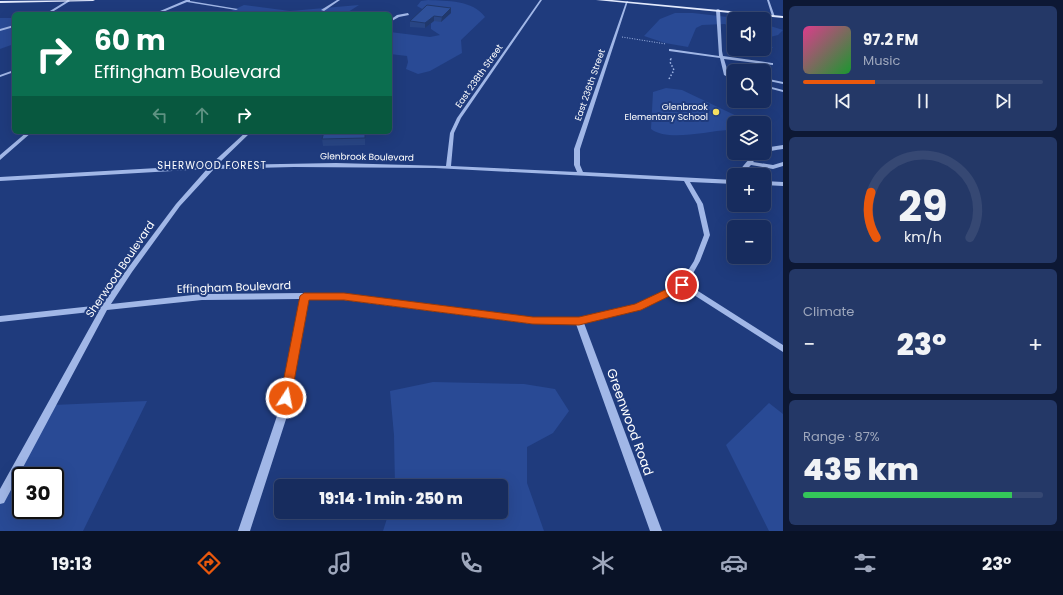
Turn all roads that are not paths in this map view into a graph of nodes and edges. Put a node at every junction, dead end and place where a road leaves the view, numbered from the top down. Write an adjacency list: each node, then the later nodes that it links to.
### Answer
1 (93, 0): 6 (main road)
2 (339, 0): 11 (street)
3 (541, 0): 41 (street, East 238th Street)
4 (598, 0): 9 (main road)
5 (768, 0): 16 (street)
6 (69, 1): 8 (main road); 13 (street)
7 (187, 1): 10 (street); 14 (street)
8 (0, 2)
9 (627, 2): 12 (main road); 43 (street, East 236th Street)
10 (236, 9)
11 (323, 10)
12 (718, 10): 16 (main road); 22 (street)
13 (50, 12)
14 (160, 12)
15 (408, 14): 18 (street)
16 (774, 16): 17 (main road)
17 (783, 17)
18 (392, 20)
19 (12, 27): 20 (street)
20 (0, 30)
21 (670, 50): 22 (street)
22 (721, 57): 23 (street); 24 (street)
23 (772, 64)
24 (725, 70): 27 (street)
25 (12, 71): 26 (street)
26 (0, 76)
27 (727, 76)
28 (771, 80): 29 (street)
29 (783, 83)
30 (771, 88): 31 (street)
31 (783, 91)
32 (28, 134): 36 (street)
33 (246, 134): 40 (street, Sherwood Boulevard)
34 (783, 147): 35 (street)
35 (771, 149)
36 (0, 158)
37 (752, 160): 38 (street)
38 (749, 163): 39 (street); 42 (street)
39 (783, 164)
40 (213, 166): 41 (street, Glenbrook Boulevard); 44 (street, Glenbrook Boulevard); 51 (street, Sherwood Boulevard)
41 (448, 168): 43 (street, Glenbrook Boulevard)
42 (745, 168)
43 (581, 174): 45 (street, Glenbrook Boulevard)
44 (0, 179)
45 (686, 180): 46 (street, Glenbrook Boulevard); 49 (street)
46 (727, 182)
47 (771, 183): 48 (street)
48 (783, 184)
49 (682, 285): 53 (street, Effingham Boulevard); 54 (street)
50 (304, 296): 51 (street, Effingham Boulevard); 53 (street, Effingham Boulevard); 56 (street)
51 (105, 307): 52 (street, Effingham Boulevard); 55 (street, Sherwood Boulevard)
52 (0, 319)
53 (579, 321): 57 (street, Greenwood Road)
54 (783, 349)
55 (0, 499)
56 (244, 531)
57 (656, 531)

